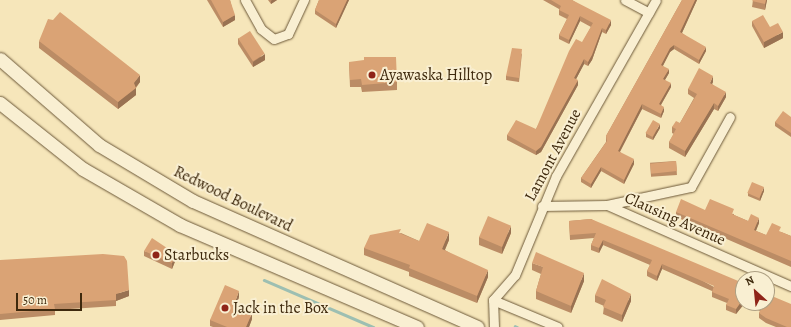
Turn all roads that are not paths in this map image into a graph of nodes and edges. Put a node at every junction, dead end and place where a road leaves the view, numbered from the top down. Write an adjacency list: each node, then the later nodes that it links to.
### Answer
1 (245, 0): 2 (street)
2 (304, 0)
3 (625, 0): 5 (street)
4 (656, 0): 5 (street, Lamont Avenue)
5 (649, 13): 10 (street, Lamont Avenue)
6 (0, 59): 14 (main road, Redwood Boulevard)
7 (0, 103): 13 (main road)
8 (730, 117): 9 (street)
9 (606, 205): 10 (street, Clausing Avenue); 11 (street, Clausing Avenue)
10 (542, 206): 12 (street, Lamont Avenue)
11 (791, 286)
12 (493, 300): 15 (street); 16 (street)
13 (417, 327)
14 (477, 327)
15 (494, 327)
16 (558, 327)

